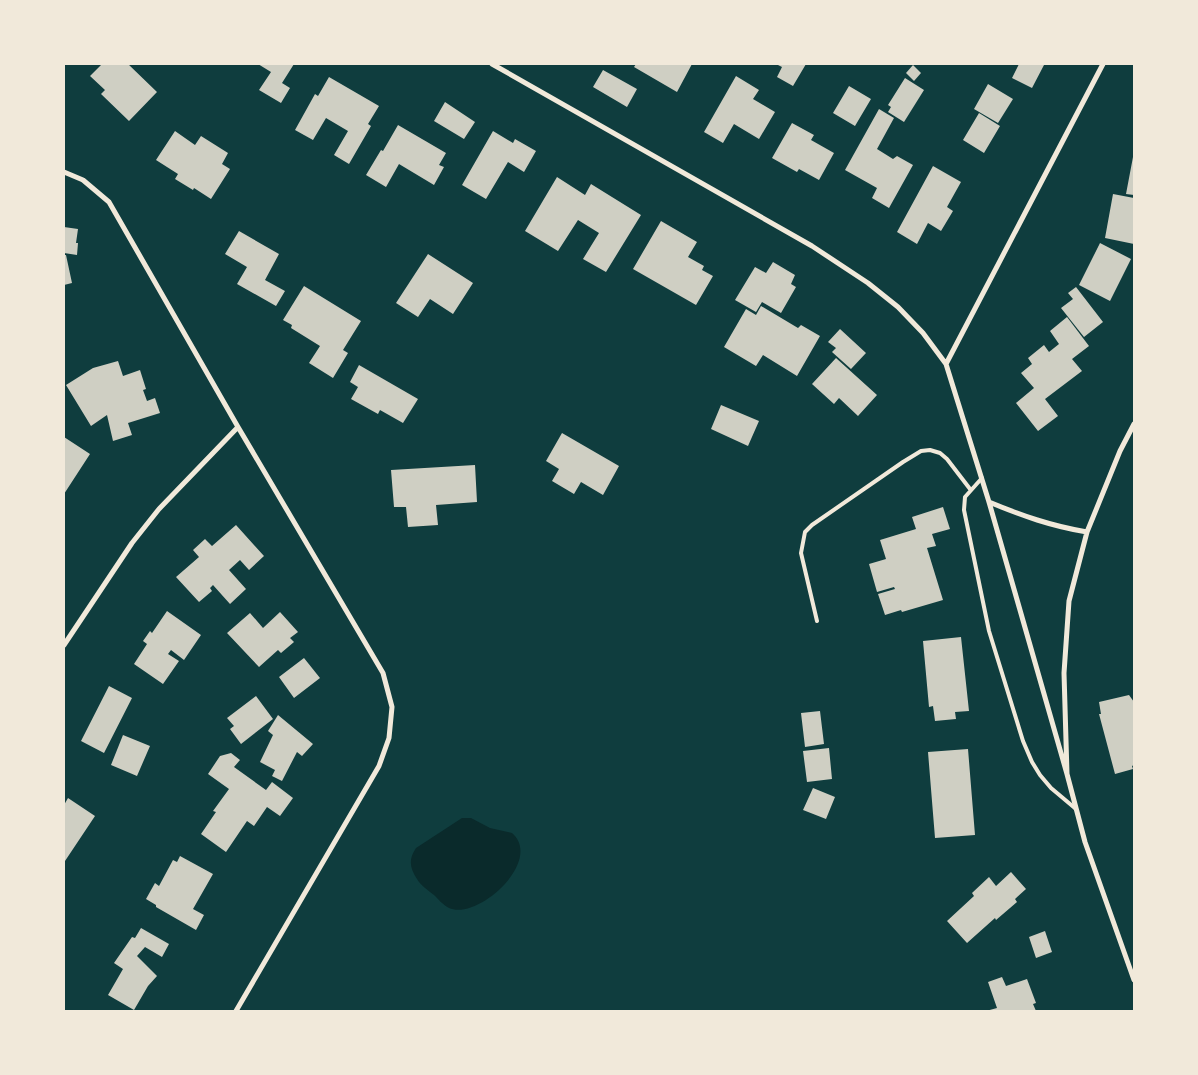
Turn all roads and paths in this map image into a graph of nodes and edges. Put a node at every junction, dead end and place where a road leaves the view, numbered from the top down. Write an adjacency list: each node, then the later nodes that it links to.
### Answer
1 (492, 64): 4 (street)
2 (1103, 64): 4 (street)
3 (64, 172): 6 (street)
4 (946, 364): 7 (street)
5 (1134, 424): 10 (street)
6 (238, 427): 12 (street); 16 (street)
7 (982, 478): 8 (lane); 9 (street)
8 (970, 489): 11 (lane); 14 (lane)
9 (989, 502): 10 (street); 13 (street)
10 (1087, 532): 13 (street)
11 (817, 621)
12 (64, 645)
13 (1067, 774): 14 (street)
14 (1076, 809): 15 (street)
15 (1134, 980)
16 (236, 1011)

